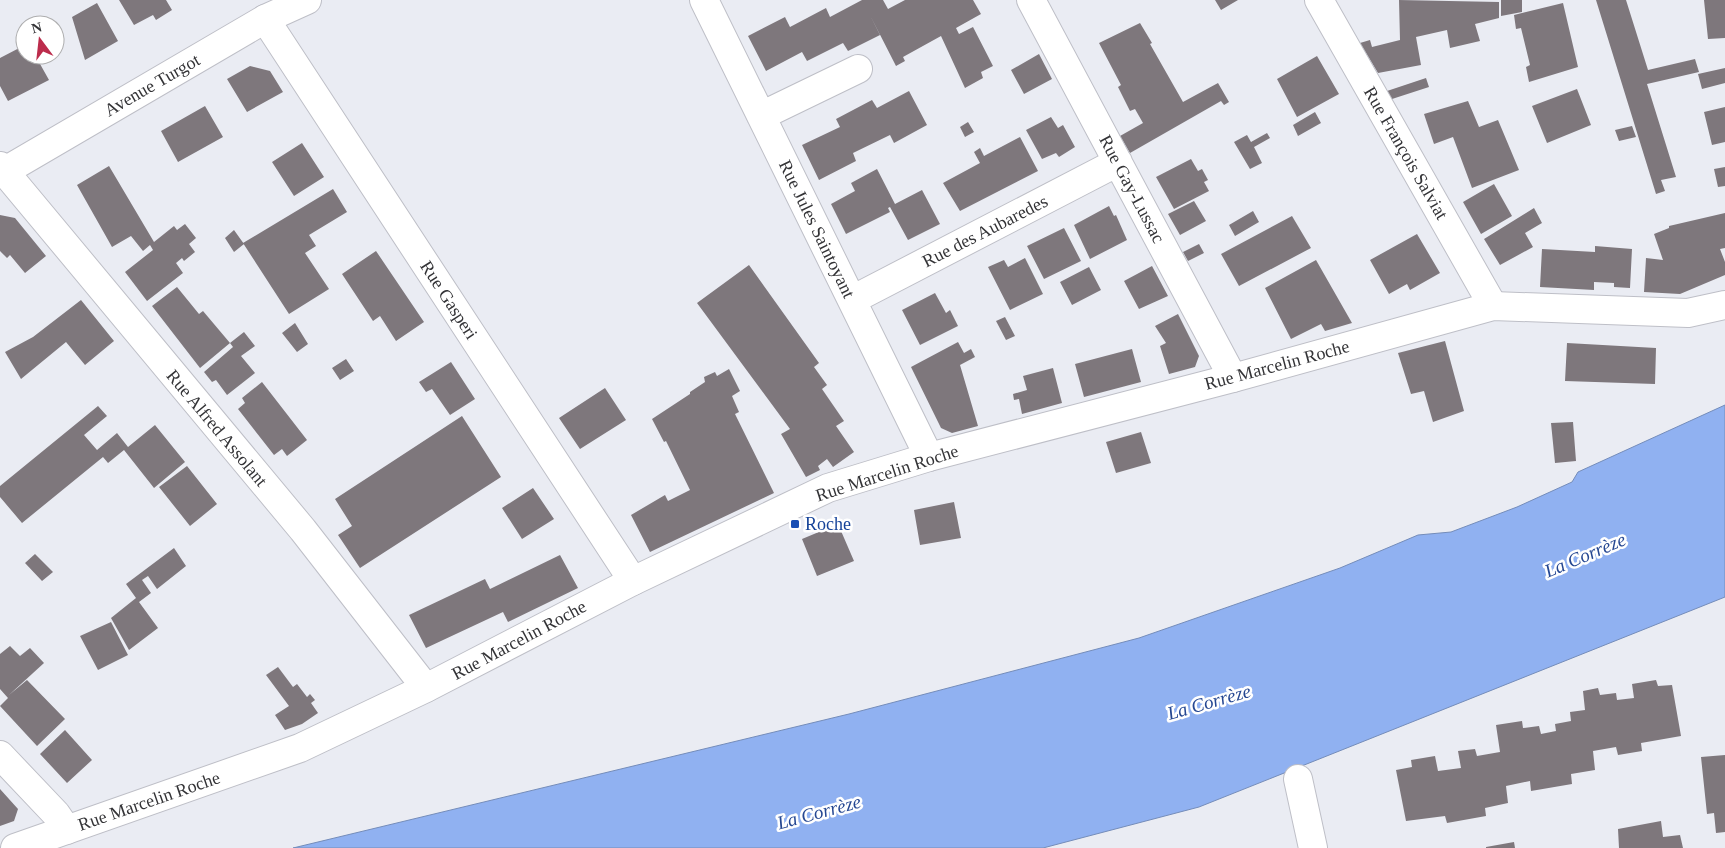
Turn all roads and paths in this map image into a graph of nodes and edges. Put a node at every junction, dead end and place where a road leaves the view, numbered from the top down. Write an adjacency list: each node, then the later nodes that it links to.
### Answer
1 (307, 0): 5 (street, Avenue Turgot)
2 (704, 0): 7 (street, Rue Jules Saintoyant)
3 (1030, 0): 8 (street, Rue Gay-Lussac)
4 (1319, 0): 12 (street, Rue François Salviat)
5 (264, 19): 9 (street, Avenue Turgot); 15 (street, Rue Gasperi)
6 (858, 70): 7 (street)
7 (761, 116): 10 (street, Rue Jules Saintoyant)
8 (1118, 162): 10 (street, Rue des Aubaredes); 13 (street, Rue Gay-Lussac)
9 (1, 171): 16 (street, Rue Alfred Assolant)
10 (852, 300): 14 (street, Rue Jules Saintoyant)
11 (1725, 305): 12 (street, Rue Marcelin Roche)
12 (1493, 306): 13 (street, Rue Marcelin Roche)
13 (1233, 378): 14 (street, Rue Marcelin Roche)
14 (929, 457): 15 (street, Rue Marcelin Roche)
15 (632, 581): 16 (street, Rue Marcelin Roche)
16 (426, 688): 19 (street, Rue Marcelin Roche)
17 (0, 755): 19 (street)
18 (1298, 779): 21 (street)
19 (67, 830): 20 (street, Rue Marcelin Roche)
20 (15, 848)
21 (1314, 848)

